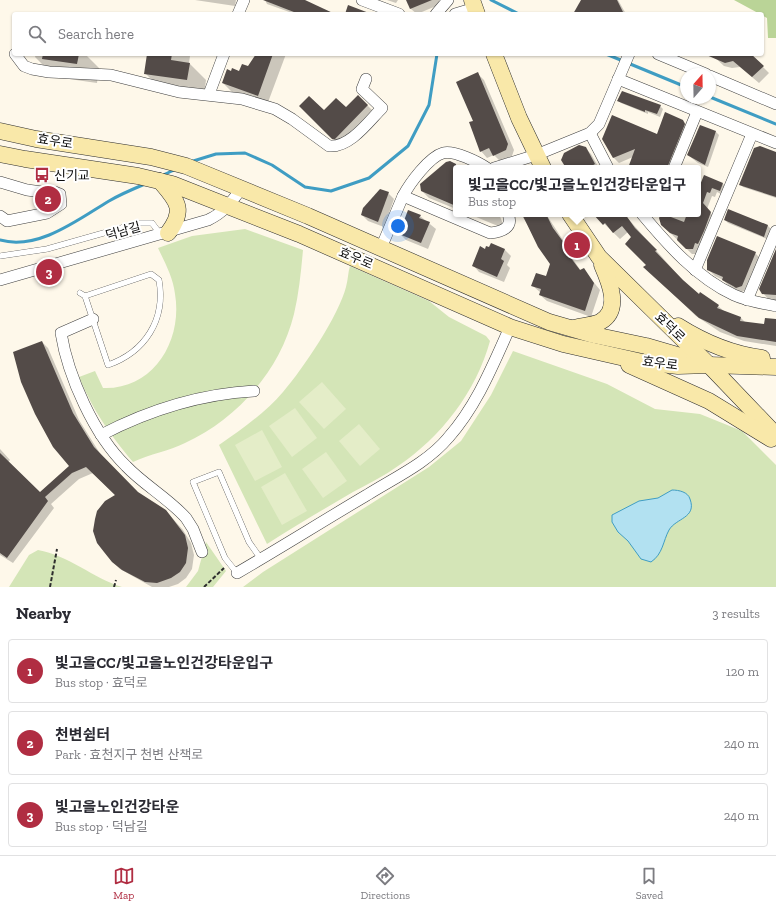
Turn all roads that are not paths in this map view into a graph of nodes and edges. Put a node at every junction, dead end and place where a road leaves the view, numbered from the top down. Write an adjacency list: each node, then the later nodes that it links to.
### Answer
1 (244, 0): 5 (street)
2 (362, 0): 6 (street)
3 (448, 0): 7 (street)
4 (475, 7): 8 (street)
5 (239, 12)
6 (394, 12)
7 (438, 12)
8 (461, 12)
9 (17, 56): 18 (street)
10 (223, 56): 18 (street)
11 (495, 56): 26 (main road)
12 (627, 56): 15 (street)
13 (663, 56): 14 (street)
14 (692, 68)
15 (620, 76): 20 (street); 22 (street)
16 (366, 79): 18 (street)
17 (716, 79): 19 (street)
18 (209, 94)
19 (776, 104)
20 (697, 112): 23 (street); 30 (street)
21 (0, 131): 33 (main road, 효우로)
22 (590, 133): 26 (street); 29 (street)
23 (752, 134): 24 (street); 45 (street)
24 (776, 143)
25 (0, 154): 31 (main road, 효우로)
26 (539, 161): 28 (street)
27 (480, 165): 34 (street, 효우로)
28 (513, 165)
29 (606, 165)
30 (675, 165)
31 (160, 181): 35 (main road, 효우로); 41 (main road)
32 (0, 182): 36 (street)
33 (241, 189): 35 (street, 덕남길); 42 (main road, 효우로)
34 (403, 196): 37 (street); 42 (street, 효우로)
35 (230, 206): 41 (street, 덕남길); 51 (main road, 효우로)
36 (0, 216)
37 (510, 217)
38 (572, 217): 44 (main road, 효덕로)
39 (653, 219): 45 (street)
40 (776, 231): 48 (street)
41 (165, 234): 43 (lane); 46 (street, 덕남길)
42 (381, 248): 52 (main road, 효우로)
43 (0, 256)
44 (599, 257): 47 (main road, 효덕로); 52 (main road)
45 (695, 270): 48 (street)
46 (0, 280)
47 (638, 295): 54 (main road); 55 (main road, 효덕로)
48 (747, 300): 49 (street)
49 (776, 306)
50 (93, 320): 50 (lane); 58 (street)
51 (510, 327): 53 (main road, 효우로); 62 (street)
52 (569, 328): 55 (main road, 효우로)
53 (600, 353): 55 (main road, 효우로); 60 (main road)
54 (776, 360)
55 (709, 365): 56 (main road, 효우로); 59 (main road, 효덕로)
56 (776, 367)
57 (254, 391): 58 (street)
58 (102, 435): 61 (street)
59 (776, 435)
60 (776, 442)
61 (202, 552)
62 (261, 559): 63 (street); 63 (lane)
63 (237, 573)

